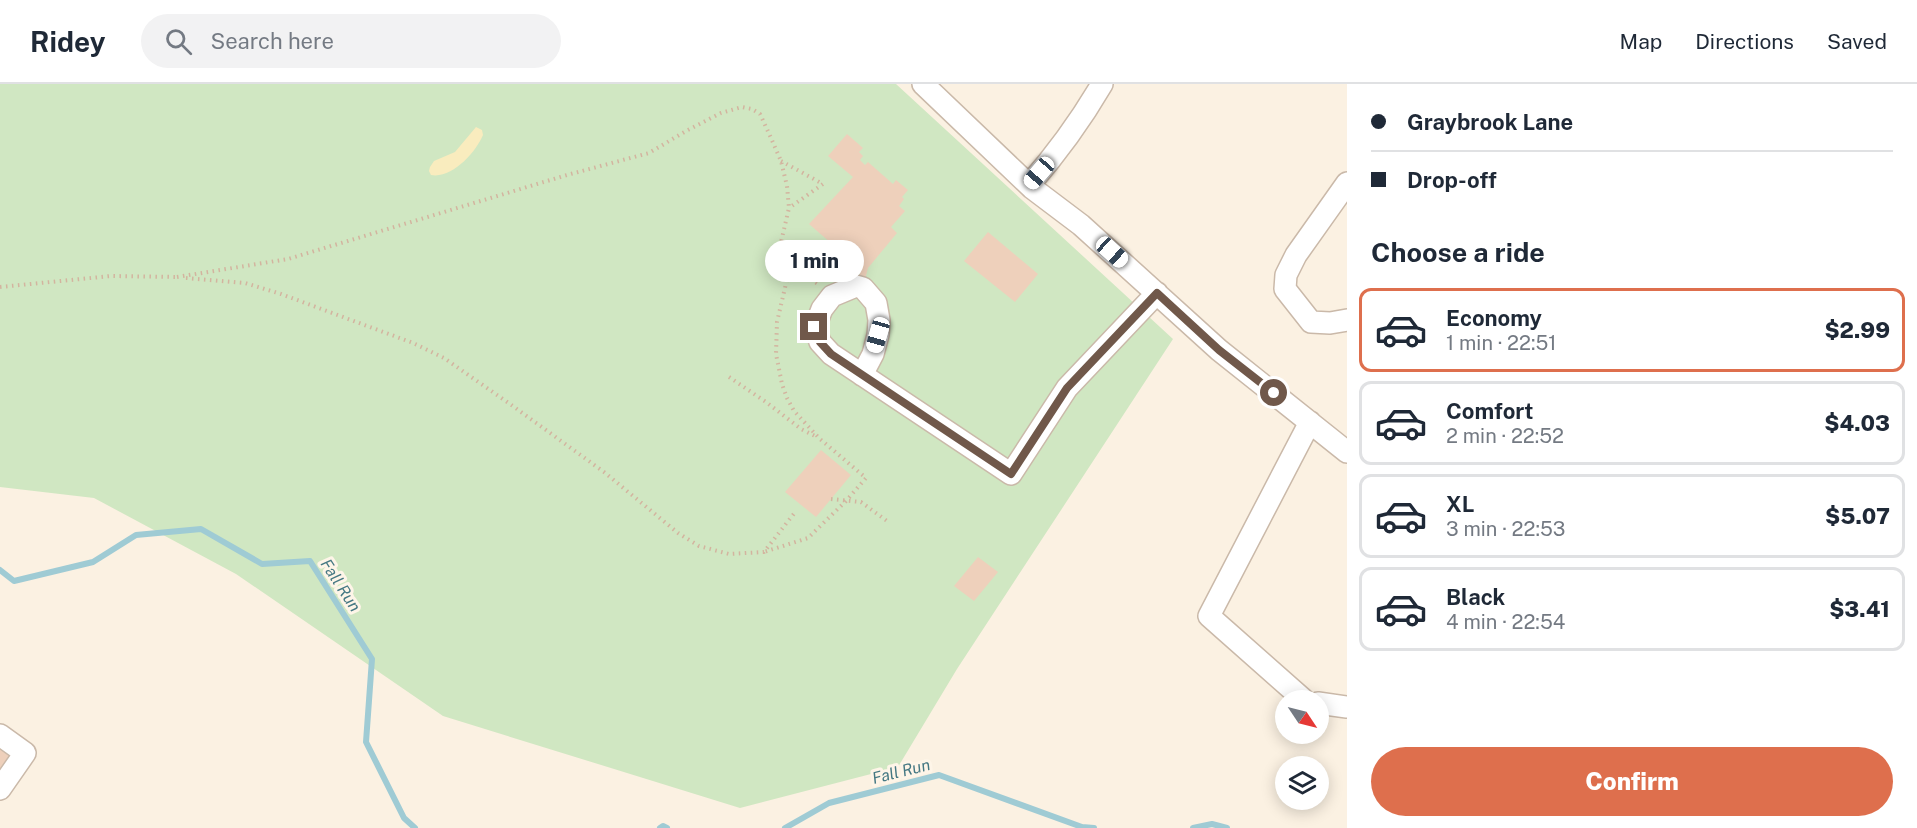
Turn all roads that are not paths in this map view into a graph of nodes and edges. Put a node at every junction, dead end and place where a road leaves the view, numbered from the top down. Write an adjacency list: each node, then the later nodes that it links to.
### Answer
1 (923, 84): 4 (street)
2 (1102, 84): 4 (street)
3 (1347, 183): 6 (street)
4 (1029, 184): 5 (street)
5 (1157, 293): 7 (street); 8 (street)
6 (1347, 320)
7 (862, 375): 7 (street)
8 (1310, 422): 9 (street); 10 (street)
9 (1347, 452)
10 (1293, 690)
11 (1329, 705): 12 (street)
12 (1347, 707)
13 (0, 735): 14 (street)
14 (0, 789)

